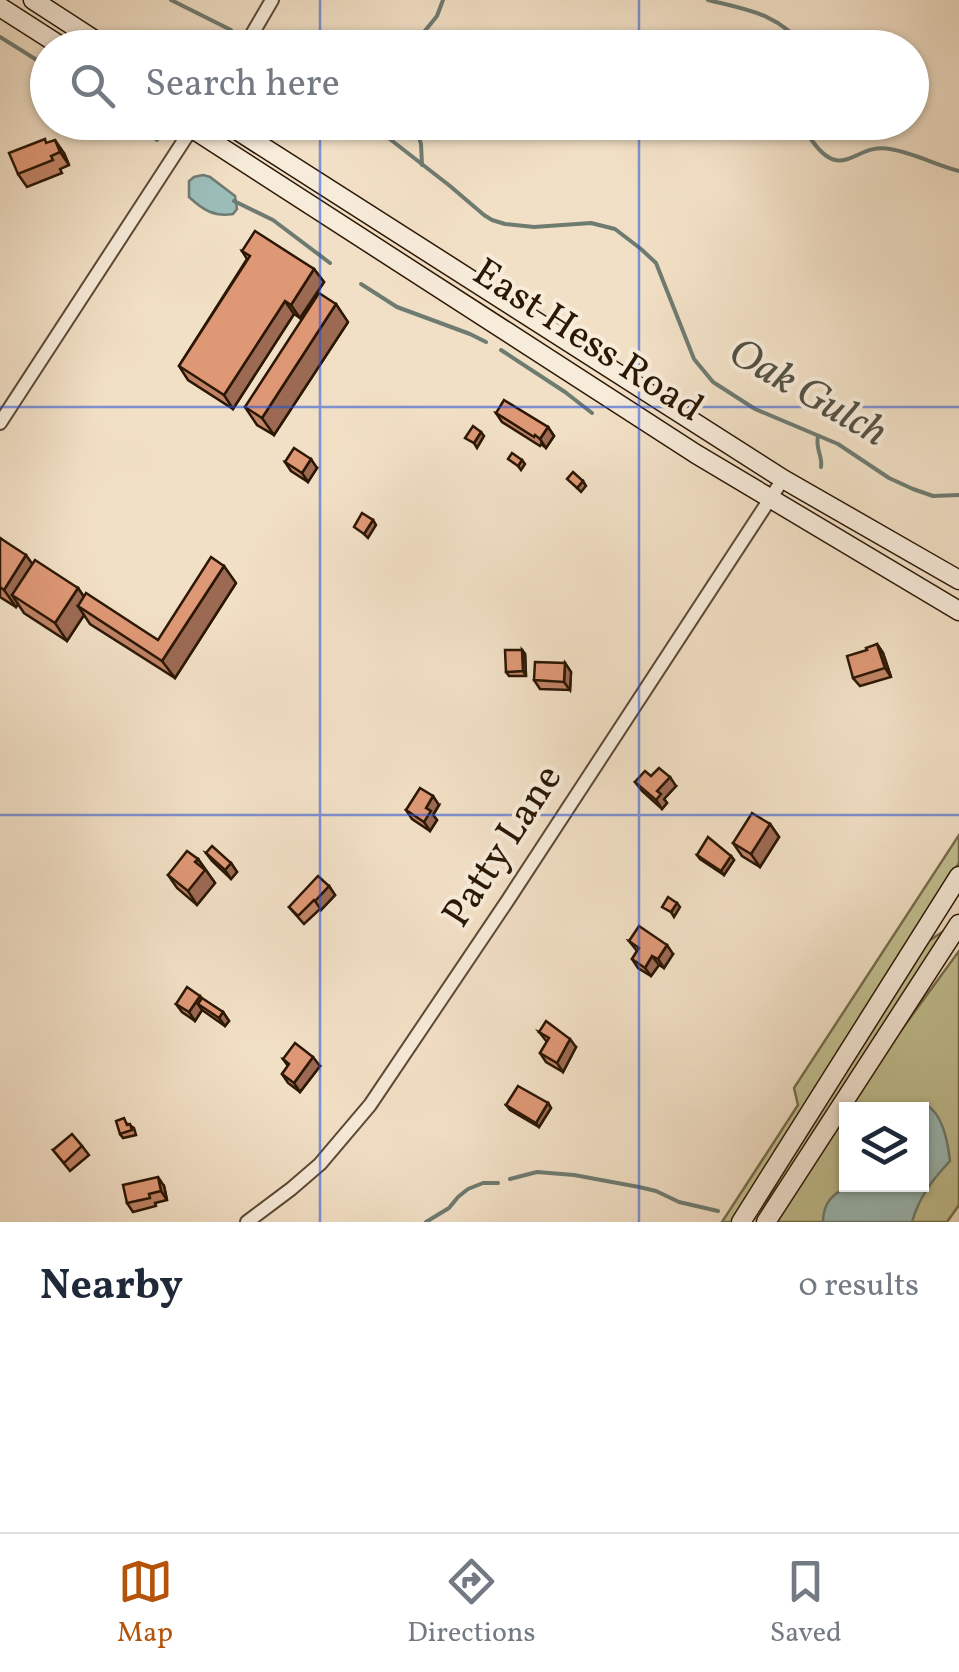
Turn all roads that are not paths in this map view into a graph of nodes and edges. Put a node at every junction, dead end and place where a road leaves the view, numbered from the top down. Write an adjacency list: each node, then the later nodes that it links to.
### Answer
1 (33, 0): 5 (main road)
2 (272, 0): 6 (street)
3 (0, 7): 4 (main road)
4 (36, 30)
5 (79, 30)
6 (254, 30)
7 (179, 140): 10 (street)
8 (214, 140): 12 (main road, East Hess Road)
9 (252, 140): 11 (main road, East Hess Road)
10 (0, 423)
11 (782, 479): 12 (street, Patty Lane); 13 (main road, East Hess Road)
12 (770, 498): 14 (main road, East Hess Road); 18 (street, Patty Lane)
13 (959, 580)
14 (959, 611)
15 (959, 876): 16 (main road)
16 (940, 905): 17 (street); 19 (main road)
17 (959, 921): 20 (main road)
18 (247, 1222)
19 (741, 1222)
20 (766, 1222)

